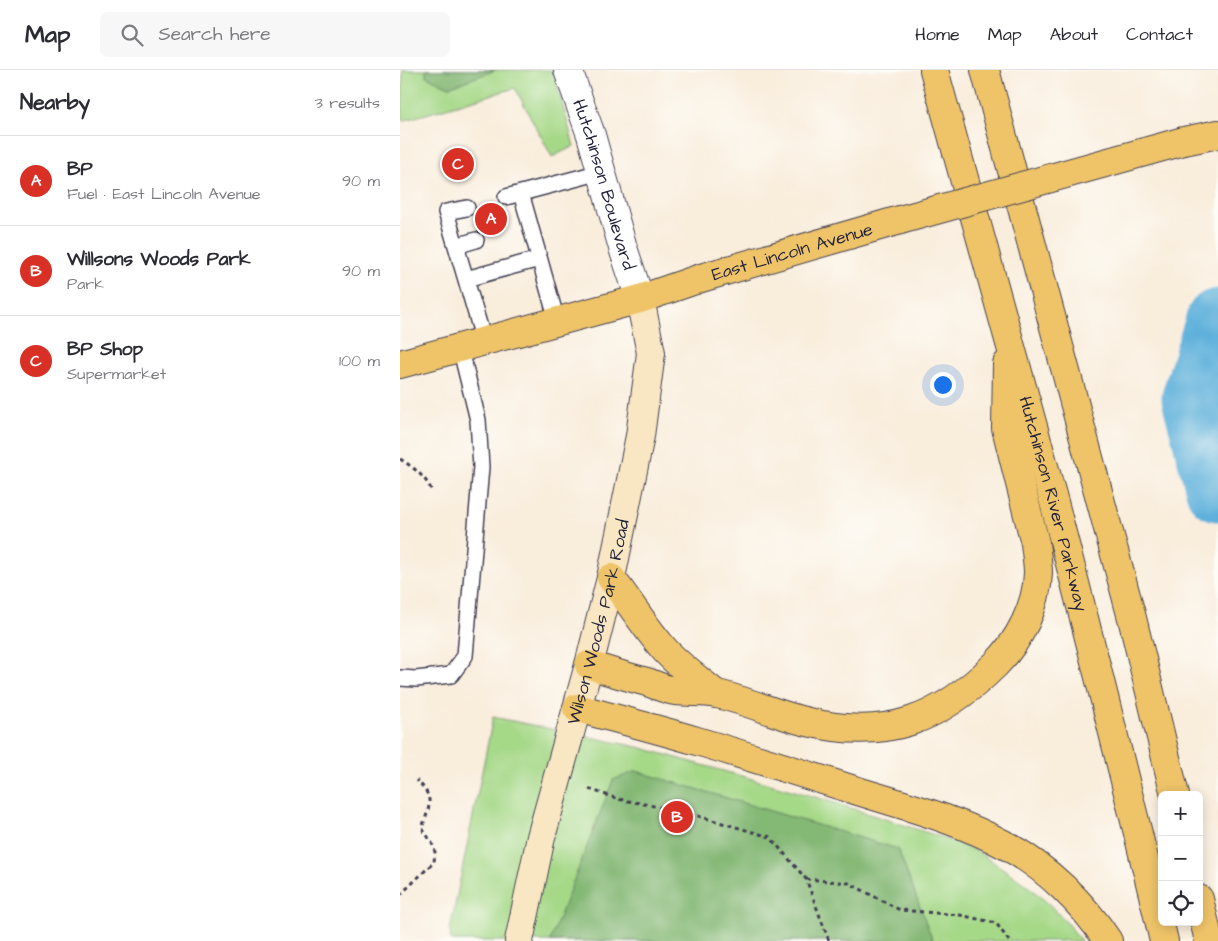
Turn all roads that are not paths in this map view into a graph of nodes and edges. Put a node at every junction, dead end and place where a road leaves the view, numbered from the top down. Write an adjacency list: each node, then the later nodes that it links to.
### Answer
1 (568, 70): 5 (street, Hutchinson Boulevard)
2 (934, 70): 15 (main road, Hutchinson River Parkway)
3 (985, 70): 23 (main road)
4 (1218, 134): 13 (main road, East Lincoln Avenue, bridge)
5 (601, 172): 6 (lane); 13 (street, Hutchinson Boulevard)
6 (521, 193): 7 (lane); 11 (lane)
7 (506, 197)
8 (467, 208): 10 (lane)
9 (476, 240): 10 (lane)
10 (456, 246): 12 (lane)
11 (539, 259): 12 (lane); 14 (lane)
12 (466, 279): 16 (lane)
13 (640, 299): 14 (main road, East Lincoln Avenue); 18 (street, Wilson Woods Park Road)
14 (557, 321): 16 (main road, East Lincoln Avenue)
15 (1007, 331): 21 (main road); 27 (main road, Hutchinson River Parkway)
16 (472, 344): 17 (main road, East Lincoln Avenue); 20 (lane)
17 (400, 364)
18 (611, 578): 19 (street, Wilson Woods Park Road); 21 (main road)
19 (589, 665): 21 (main road); 22 (street, Wilson Woods Park Road)
20 (400, 678)
21 (716, 694)
22 (577, 708): 25 (street, Wilson Woods Park Road); 26 (main road)
23 (1174, 791)
24 (1203, 916): 28 (main road)
25 (519, 941)
26 (1108, 941)
27 (1164, 941)
28 (1209, 941)

